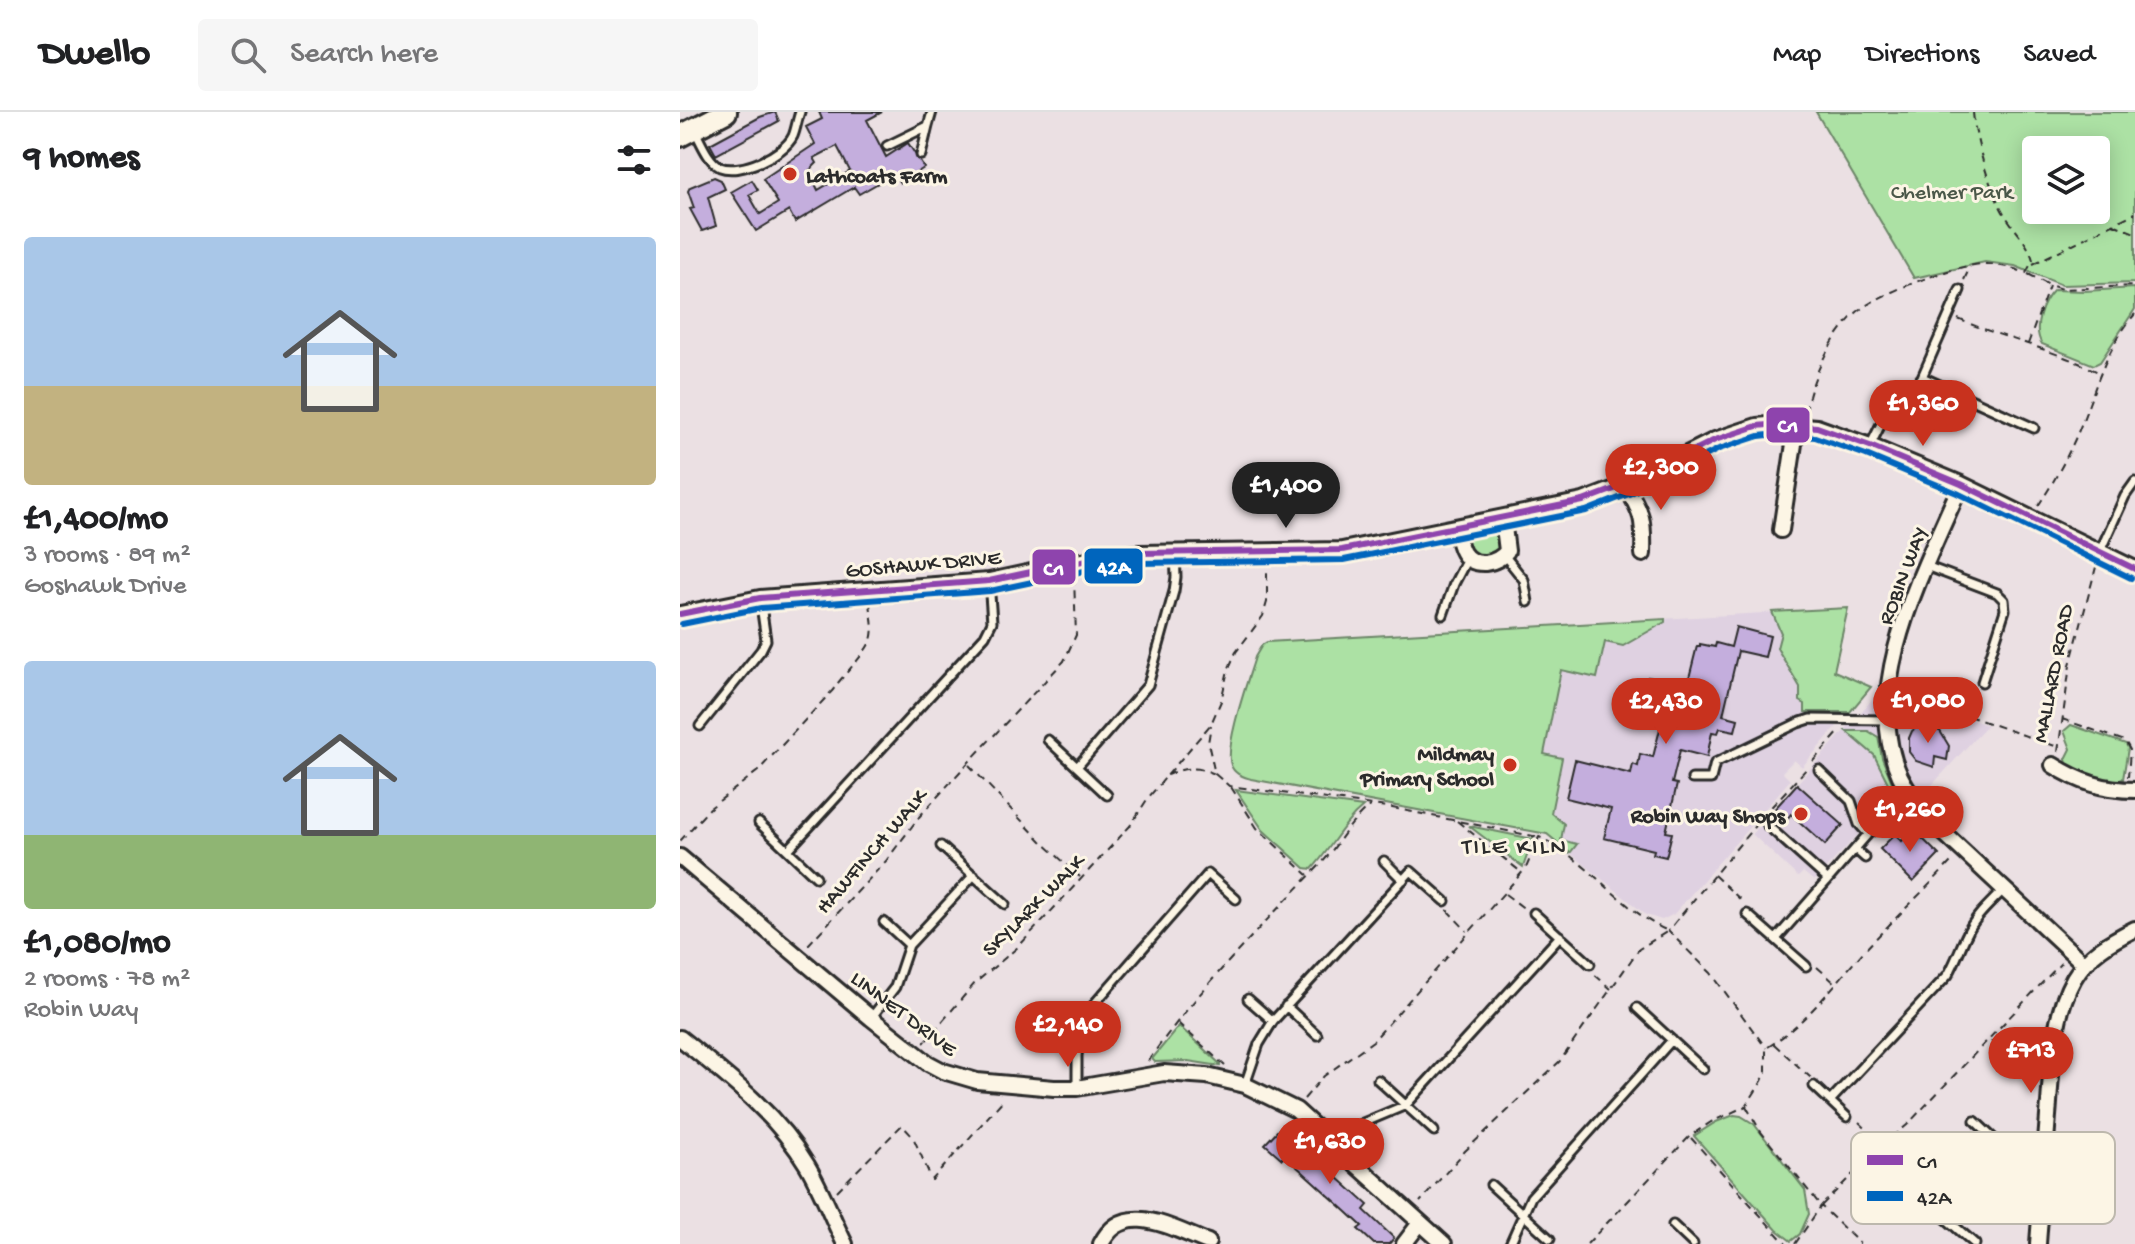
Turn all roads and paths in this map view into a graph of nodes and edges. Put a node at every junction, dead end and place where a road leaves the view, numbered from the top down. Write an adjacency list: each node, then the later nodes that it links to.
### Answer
1 (800, 112): 6 (lane)
2 (932, 112): 5 (lane)
3 (1973, 112): 12 (path)
4 (719, 114): 6 (main road)
5 (928, 126): 7 (lane); 8 (lane)
6 (687, 132)
7 (887, 146)
8 (921, 155)
9 (2135, 213): 10 (path)
10 (2112, 224): 11 (path); 12 (path)
11 (2135, 233)
12 (2032, 264): 14 (path)
13 (1970, 266): 14 (path); 17 (path); 23 (path)
14 (2026, 273): 15 (path)
15 (2049, 285): 16 (path); 20 (path)
16 (2135, 286)
17 (1960, 290): 19 (lane)
18 (2135, 314): 21 (path)
19 (1949, 315): 20 (path); 22 (lane)
20 (2028, 344): 21 (path)
21 (2099, 373): 29 (path)
22 (1922, 377): 24 (lane); 25 (lane)
23 (1801, 425): 25 (street, GOSHAWK DRIVE); 28 (street, GOSHAWK DRIVE); 32 (street)
24 (2034, 428)
25 (1870, 446): 27 (street, GOSHAWK DRIVE)
26 (2135, 482): 34 (lane)
27 (1961, 484): 29 (street, GOSHAWK DRIVE); 40 (street, ROBIN WAY)
28 (1625, 485): 30 (street, GOSHAWK DRIVE); 36 (street)
29 (2032, 518): 34 (street, GOSHAWK DRIVE)
30 (1503, 519): 31 (street, GOSHAWK DRIVE); 37 (street)
31 (1456, 528): 33 (street, GOSHAWK DRIVE); 38 (street)
32 (1781, 530)
33 (1267, 549): 35 (street, GOSHAWK DRIVE); 52 (path, SKYLARK WALK)
34 (2100, 551): 41 (street, GOSHAWK DRIVE); 50 (path, MALLARD ROAD)
35 (1175, 552): 39 (street, GOSHAWK DRIVE); 58 (lane)
36 (1643, 554)
37 (1504, 555): 38 (street); 45 (lane)
38 (1467, 559): 47 (lane)
39 (1073, 563): 42 (street, GOSHAWK DRIVE); 56 (path, HAWFINCH WALK)
40 (1926, 566): 48 (lane); 49 (street, ROBIN WAY)
41 (2135, 569)
42 (989, 581): 43 (street, GOSHAWK DRIVE); 76 (lane)
43 (869, 589): 44 (street, GOSHAWK DRIVE); 73 (path)
44 (760, 598): 46 (street, GOSHAWK DRIVE); 53 (lane)
45 (1528, 602)
46 (680, 614)
47 (1443, 615)
48 (1982, 682)
49 (1889, 690): 51 (street, ROBIN WAY); 55 (path)
50 (2062, 719): 55 (path, MALLARD ROAD); 64 (path)
51 (1887, 720): 62 (lane); 66 (street, ROBIN WAY)
52 (1211, 724): 60 (path, SKYLARK WALK); 61 (path, SKYLARK WALK)
53 (700, 726)
54 (1048, 740): 58 (lane)
55 (2061, 747): 57 (path, MALLARD ROAD)
56 (967, 764): 86 (path); 104 (path, HAWFINCH WALK)
57 (2053, 765): 64 (street, MALLARD ROAD)
58 (1077, 767): 65 (lane)
59 (1819, 770): 71 (lane)
60 (1215, 774): 61 (path); 63 (path)
61 (1166, 775): 86 (path, SKYLARK WALK)
62 (1692, 779)
63 (1229, 786): 67 (path); 84 (path)
64 (2132, 790)
65 (1107, 795)
66 (1915, 802): 71 (lane); 77 (street, ROBIN WAY)
67 (1371, 805): 68 (path); 84 (path)
68 (1456, 820): 72 (path); 81 (path)
69 (759, 823): 76 (lane)
70 (1768, 826): 87 (lane)
71 (1868, 834): 75 (lane)
72 (1539, 837)
73 (680, 841)
74 (941, 846): 83 (lane)
75 (1855, 849): 79 (lane); 87 (lane)
76 (788, 850): 85 (lane)
77 (1962, 852): 89 (street, ROBIN WAY); 108 (path)
78 (680, 857): 104 (street, LINNET DRIVE)
79 (1865, 858)
80 (1384, 861): 88 (lane)
81 (1522, 873)
82 (1713, 874): 95 (path)
83 (974, 875): 93 (lane); 102 (lane)
84 (1309, 875): 115 (path)
85 (816, 877)
86 (1081, 878): 122 (path, SKYLARK WALK)
87 (1827, 879): 101 (lane)
88 (1403, 880): 92 (lane); 111 (lane)
89 (2004, 889): 103 (street, ROBIN WAY); 132 (lane)
90 (1504, 893): 94 (path)
91 (1236, 899): 130 (lane)
92 (1445, 901): 99 (path)
93 (1005, 904)
94 (1534, 913): 100 (lane)
95 (1747, 914): 101 (lane)
96 (884, 922): 102 (lane)
97 (2135, 929): 106 (street)
98 (1668, 931): 121 (path)
99 (1468, 932)
100 (1560, 936): 105 (lane); 133 (lane)
101 (1776, 939): 107 (lane)
102 (909, 945): 113 (lane)
103 (2071, 952): 106 (street, ROBIN WAY); 119 (path)
104 (797, 956): 113 (street, LINNET DRIVE)
105 (1590, 964): 109 (path)
106 (2084, 964): 131 (street)
107 (1806, 966): 108 (path)
108 (1837, 985): 120 (path)
109 (1612, 990)
110 (1248, 999): 114 (lane)
111 (1286, 1006): 114 (lane); 116 (lane)
112 (1637, 1008): 118 (lane)
113 (871, 1018): 122 (street, LINNET DRIVE)
114 (1273, 1021): 127 (lane)
115 (1178, 1023): 124 (path); 125 (path)
116 (1317, 1035)
117 (680, 1038): 146 (street)
118 (1672, 1040): 123 (lane); 148 (lane)
119 (1990, 1040): 131 (path); 139 (path)
120 (1773, 1043): 121 (path); 129 (path)
121 (1766, 1048): 134 (path)
122 (915, 1053): 128 (street, LINNET DRIVE)
123 (1703, 1069)
124 (1148, 1074): 125 (street, LINNET DRIVE); 130 (street, LINNET DRIVE)
125 (1223, 1079): 127 (street, LINNET DRIVE)
126 (1378, 1080): 133 (lane)
127 (1245, 1085): 143 (street, LINNET DRIVE)
128 (1015, 1086): 130 (street, LINNET DRIVE); 146 (path)
129 (1814, 1086): 132 (lane)
130 (1077, 1088)
131 (2050, 1094): 141 (street)
132 (1830, 1101): 135 (lane)
133 (1406, 1105): 137 (lane); 143 (lane)
134 (1746, 1106): 142 (path); 147 (path)
135 (1847, 1117): 138 (path)
136 (1975, 1121): 140 (lane)
137 (1434, 1131)
138 (1869, 1132)
139 (1899, 1132)
140 (1987, 1132)
141 (2047, 1132)
142 (1690, 1136): 160 (path); 162 (path)
143 (1339, 1147): 149 (street, LINNET DRIVE)
144 (1851, 1177): 147 (path)
145 (1491, 1185): 148 (lane)
146 (825, 1202): 155 (street)
147 (1821, 1206): 163 (path); 164 (path)
148 (1522, 1213): 153 (lane); 159 (lane)
149 (1420, 1223): 157 (street); 158 (street, LINNET DRIVE)
150 (1952, 1224): 165 (lane)
151 (2040, 1224): 166 (street)
152 (1673, 1225): 161 (lane)
153 (1550, 1239)
154 (1208, 1242): 156 (street)
155 (845, 1244)
156 (1101, 1244)
157 (1404, 1244)
158 (1444, 1244)
159 (1510, 1244)
160 (1587, 1244)
161 (1693, 1244)
162 (1786, 1244)
163 (1795, 1244)
164 (1860, 1244)
165 (1975, 1244)
166 (2038, 1244)

